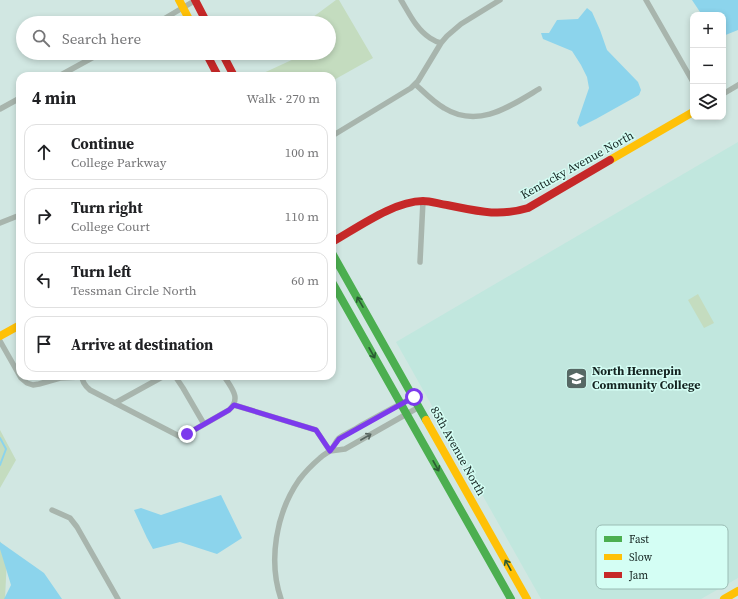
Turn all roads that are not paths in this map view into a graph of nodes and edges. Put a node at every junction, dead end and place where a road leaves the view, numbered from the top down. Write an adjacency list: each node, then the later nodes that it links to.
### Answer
1 (179, 0): 6 (main road)
2 (195, 0): 6 (street); 9 (main road)
3 (400, 0): 10 (street)
4 (500, 0): 10 (street)
5 (646, 0): 17 (street)
6 (183, 8): 7 (street); 8 (main road)
7 (169, 16)
8 (187, 16)
9 (203, 16)
10 (441, 43): 18 (street)
11 (88, 60): 14 (street)
12 (210, 60): 15 (main road)
13 (226, 60): 16 (main road)
14 (66, 72)
15 (216, 72)
16 (232, 72)
17 (690, 77)
18 (415, 84): 20 (street); 25 (street)
19 (738, 85): 21 (street)
20 (539, 90)
21 (726, 92)
22 (16, 100): 23 (street)
23 (0, 109)
24 (690, 114): 26 (main road, Kentucky Avenue North)
25 (336, 134)
26 (423, 201): 29 (main road, Kentucky Avenue North); 31 (street)
27 (16, 217): 28 (street)
28 (0, 223)
29 (336, 240)
30 (336, 260): 43 (main road, 85th Avenue North, one-way to 30)
31 (420, 262)
32 (336, 289): 45 (main road, one-way to 45)
33 (16, 327): 34 (main road)
34 (0, 336)
35 (0, 341): 36 (street)
36 (16, 369)
37 (23, 380): 38 (street)
38 (53, 380)
39 (83, 380): 44 (street)
40 (157, 380): 44 (street)
41 (178, 380): 49 (street)
42 (226, 380): 46 (street)
43 (414, 397): 45 (street); 47 (main road, 85th Avenue North)
44 (115, 403): 49 (street)
45 (401, 404): 48 (main road); 50 (street)
46 (234, 405): 49 (street); 50 (street)
47 (419, 407): 48 (street); 58 (main road, 85th Avenue North, one-way to 47)
48 (406, 414): 50 (street, one-way to 48); 52 (main road, one-way to 52)
49 (204, 424)
50 (330, 451): 55 (street)
51 (52, 510): 54 (street)
52 (461, 511): 56 (main road); 57 (main road)
53 (738, 591): 59 (main road)
54 (118, 599)
55 (281, 599)
56 (504, 599)
57 (511, 599)
58 (527, 599)
59 (724, 599)

